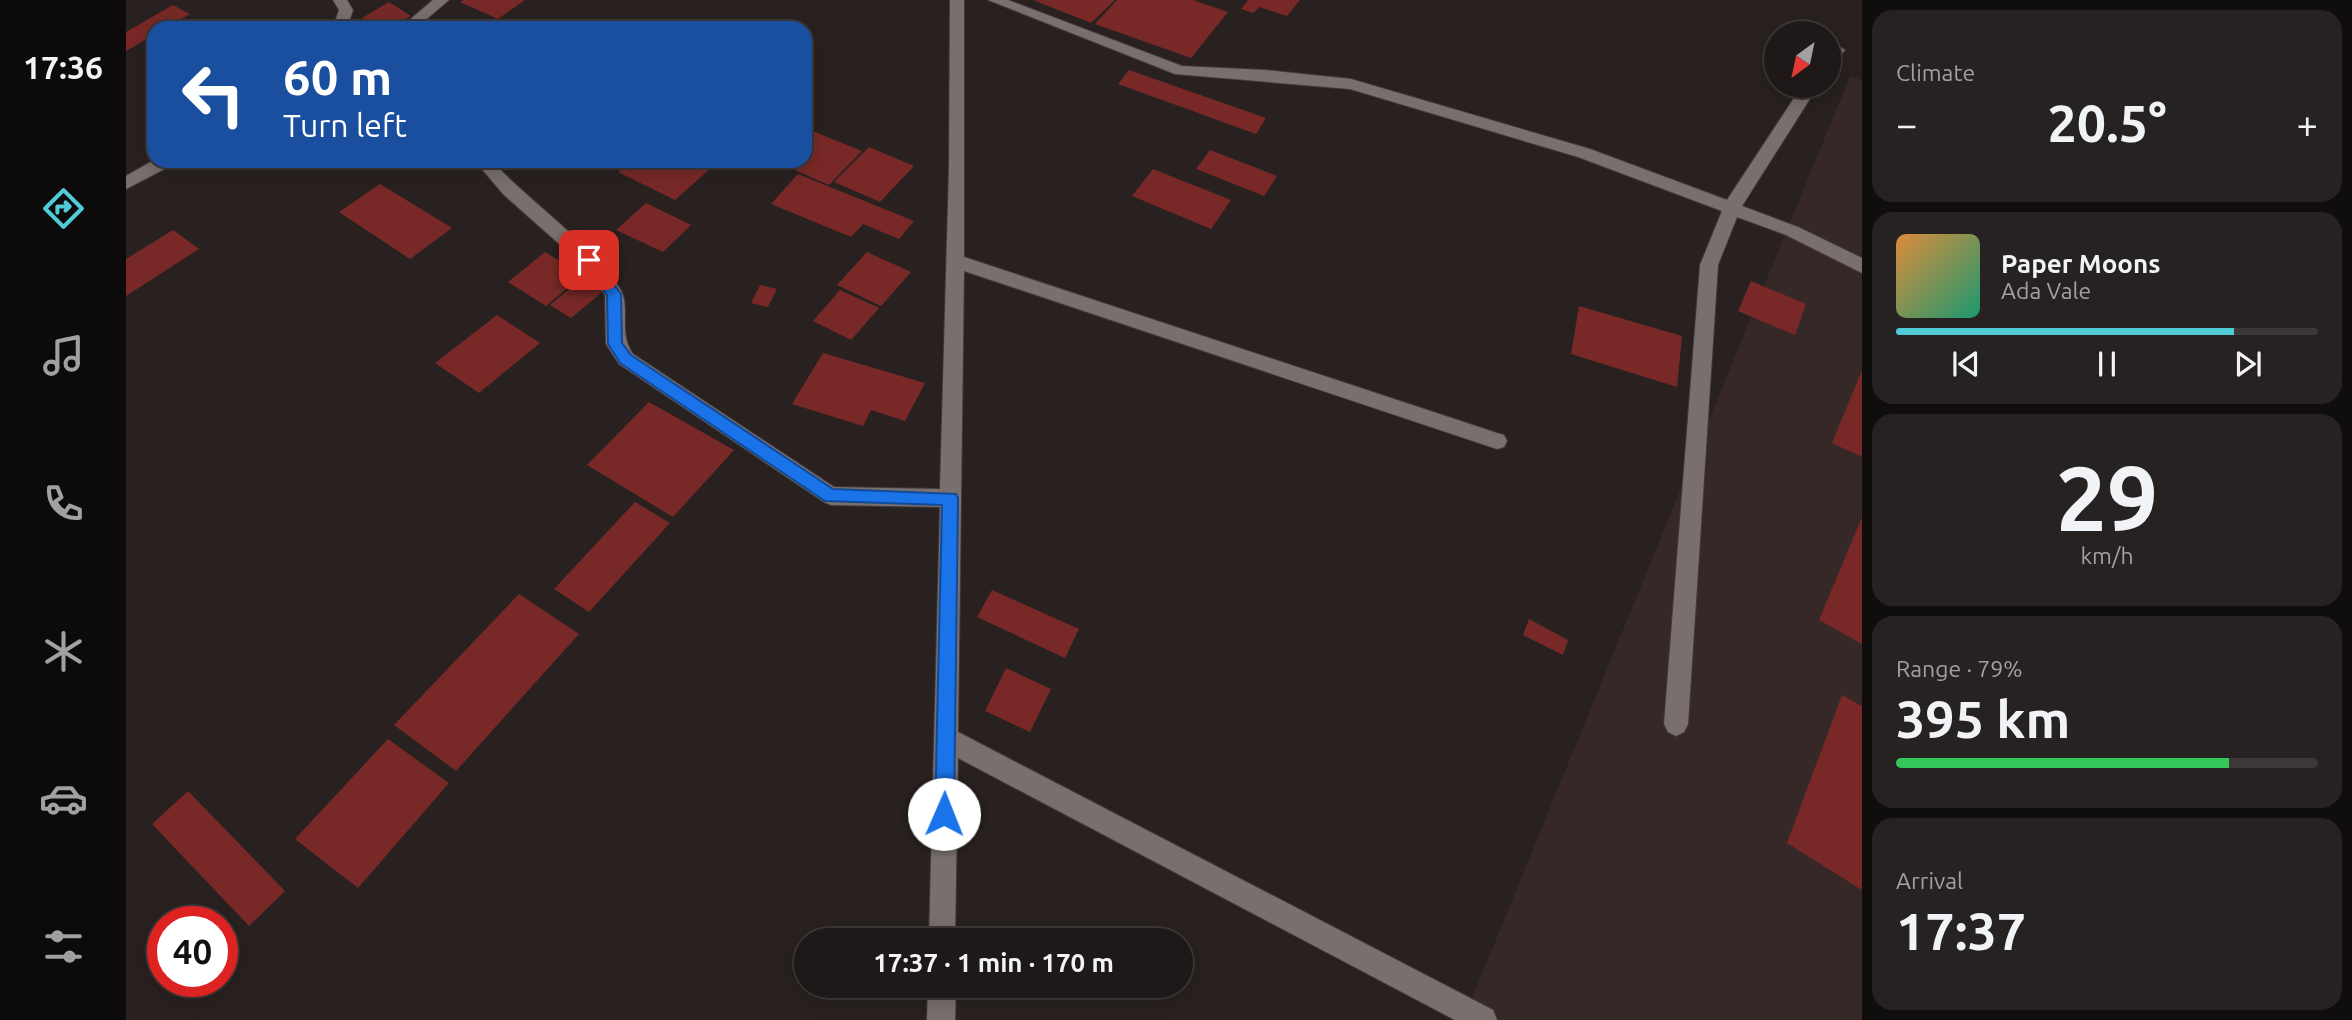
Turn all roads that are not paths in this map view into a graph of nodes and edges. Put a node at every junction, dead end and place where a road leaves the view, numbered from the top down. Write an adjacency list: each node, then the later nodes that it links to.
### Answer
1 (340, 0): 5 (street)
2 (442, 0): 6 (street)
3 (957, 0): 12 (street)
4 (995, 0): 11 (street)
5 (342, 21)
6 (416, 21)
7 (1801, 98): 11 (street)
8 (153, 168): 10 (street)
9 (489, 168): 15 (street)
10 (126, 183)
11 (1732, 207): 13 (street); 16 (street)
12 (955, 261): 14 (street); 15 (street)
13 (1862, 266)
14 (1497, 441)
15 (950, 498): 17 (street)
16 (1676, 724)
17 (946, 739): 18 (street); 21 (street)
18 (942, 928)
19 (942, 998): 20 (street)
20 (941, 1020)
21 (1483, 1020)

